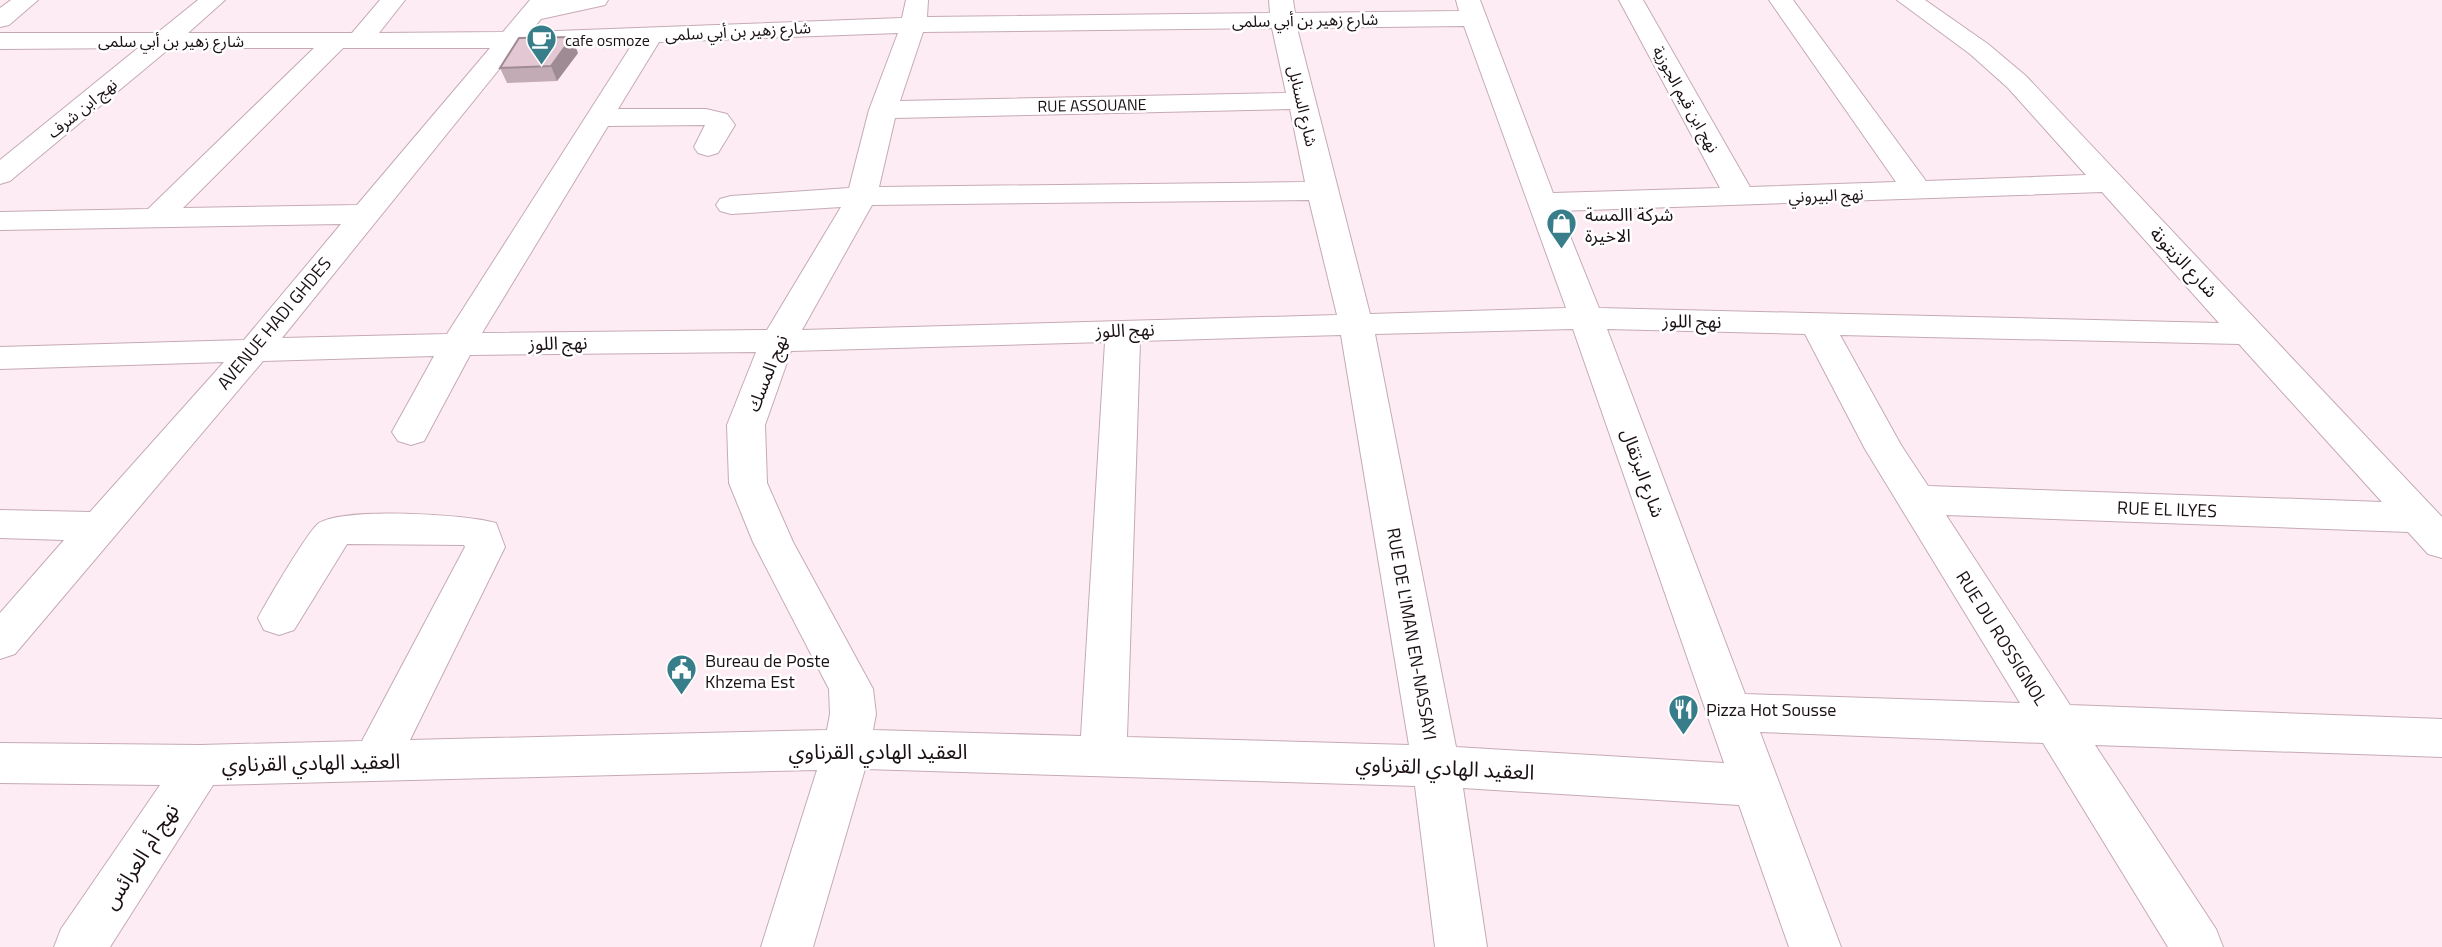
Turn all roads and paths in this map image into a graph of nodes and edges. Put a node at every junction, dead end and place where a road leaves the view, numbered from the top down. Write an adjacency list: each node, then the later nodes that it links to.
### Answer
1 (26, 0): 12 (street)
2 (213, 0): 16 (street, نهج ابن شرف)
3 (393, 0): 17 (street)
4 (596, 0): 8 (street)
5 (1630, 0): 27 (street, نهج ابن قيم الجوزية)
6 (1781, 0): 25 (street)
7 (1909, 0): 23 (street, شارع الزيتونة)
8 (537, 7): 14 (street, AVENUE HADI GHDES)
9 (1472, 9): 10 (street, شارع زهير بن أبي سلمى); 28 (street, شارع البرتقال)
10 (1282, 10): 11 (street, شارع زهير بن أبي سلمى); 18 (street, شارع السنابل)
11 (915, 13): 13 (street, شارع زهير بن أبي سلمى); 19 (street, نهج المسك)
12 (0, 20)
13 (651, 35): 14 (street, شارع زهير بن أبي سلمى); 20 (street)
14 (509, 40): 17 (street, شارع زهير بن أبي سلمى); 30 (street, AVENUE HADI GHDES)
15 (0, 41): 16 (street, شارع زهير بن أبي سلمى)
16 (164, 41): 17 (street, شارع زهير بن أبي سلمى); 22 (street, نهج ابن شرف)
17 (347, 41): 31 (street)
18 (1302, 100): 19 (street, RUE ASSOUANE); 24 (street, شارع السنابل)
19 (883, 110): 26 (street, نهج المسك)
20 (599, 118): 21 (street); 39 (street)
21 (708, 147)
22 (0, 175)
23 (2110, 183): 25 (street, نهج البيروني); 37 (street, شارع الزيتونة)
24 (1322, 191): 26 (street); 34 (street, شارع السنابل)
25 (1918, 191): 27 (street, نهج البيروني)
26 (862, 196): 29 (street); 38 (street, نهج المسك)
27 (1741, 198): 28 (street, نهج البيروني)
28 (1542, 204): 33 (street, شارع البرتقال)
29 (731, 205)
30 (365, 214): 31 (street); 40 (street, AVENUE HADI GHDES)
31 (155, 219): 32 (street)
32 (0, 221)
33 (1586, 318): 34 (street, نهج اللوز); 35 (street, نهج اللوز); 49 (street, شارع البرتقال)
34 (1356, 323): 36 (street, نهج اللوز); 57 (street, RUE DE L'IMAN EN-NASSAYI)
35 (1817, 324): 37 (street, نهج اللوز); 43 (street, RUE DU ROSSIGNOL)
36 (1123, 330): 38 (street, نهج اللوز); 53 (street)
37 (2251, 334): 46 (street, شارع الزيتونة)
38 (778, 341): 39 (street, نهج اللوز); 52 (street, نهج المسك)
39 (457, 344): 40 (street, نهج اللوز); 42 (street)
40 (251, 352): 41 (street, نهج اللوز); 45 (street, AVENUE HADI GHDES)
41 (0, 358)
42 (411, 432)
43 (1916, 500): 46 (street, RUE EL ILYES); 50 (street, RUE DU ROSSIGNOL)
44 (0, 524): 45 (street)
45 (98, 527): 48 (street, AVENUE HADI GHDES)
46 (2430, 531)
47 (279, 618): 54 (street)
48 (0, 642)
49 (1730, 712): 50 (street); 58 (street, شارع البرتقال)
50 (2054, 723): 51 (street); 63 (street, RUE DU ROSSIGNOL)
51 (2442, 738)
52 (847, 749): 53 (street, العقيد الهادي القرناوي); 54 (street, العقيد الهادي القرناوي); 60 (street, نهج المسك)
53 (1103, 755): 57 (street, العقيد الهادي القرناوي)
54 (376, 760): 56 (street, العقيد الهادي القرناوي)
55 (0, 763): 56 (street, العقيد الهادي القرناوي)
56 (200, 765): 59 (street, نهج أم العرائس)
57 (1436, 765): 58 (street, العقيد الهادي القرناوي); 61 (street, RUE DE L'IMAN EN-NASSAYI)
58 (1755, 785): 62 (street, شارع البرتقال)
59 (80, 947)
60 (787, 947)
61 (1461, 947)
62 (1815, 947)
63 (2197, 947)

